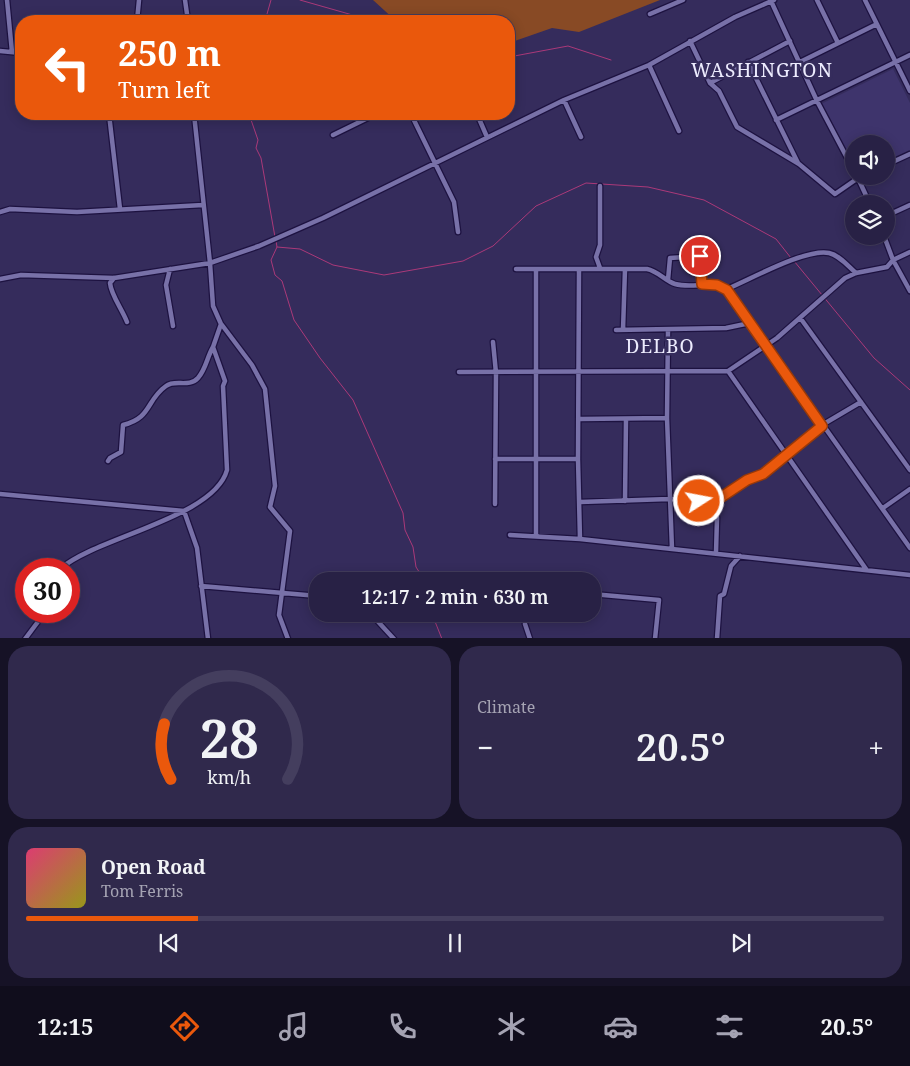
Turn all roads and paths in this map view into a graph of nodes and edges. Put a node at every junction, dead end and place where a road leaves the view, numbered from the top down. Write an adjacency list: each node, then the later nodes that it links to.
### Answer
1 (7, 0): 16 (street)
2 (139, 0): 9 (street)
3 (185, 0): 10 (street)
4 (683, 0): 8 (street)
5 (817, 0): 14 (street)
6 (865, 0): 11 (street)
7 (772, 1): 12 (street); 13 (street)
8 (650, 14)
9 (138, 15)
10 (187, 15)
11 (877, 24): 14 (street); 21 (street)
12 (690, 41): 22 (street); 23 (street)
13 (790, 41): 19 (street); 20 (street)
14 (838, 44): 20 (street)
15 (0, 51): 16 (street)
16 (12, 52): 17 (street)
17 (15, 52)
18 (910, 55): 21 (street)
19 (748, 62): 23 (street); 32 (street)
20 (800, 62): 26 (street)
21 (896, 62): 24 (street); 26 (street)
22 (649, 65): 25 (street); 33 (street)
23 (710, 83): 41 (street)
24 (910, 92)
25 (564, 100): 35 (street); 36 (street)
26 (818, 101): 32 (street); 37 (street)
27 (110, 120): 46 (street)
28 (195, 120): 44 (street)
29 (364, 120): 34 (street)
30 (414, 120): 40 (street)
31 (480, 120): 35 (street)
32 (776, 120): 41 (street)
33 (679, 131)
34 (333, 135)
35 (487, 137): 40 (street)
36 (581, 137)
37 (845, 154)
38 (910, 154): 39 (street)
39 (895, 161)
40 (434, 163): 49 (street); 53 (street)
41 (799, 164): 42 (street)
42 (847, 185)
43 (600, 186): 54 (street)
44 (203, 205): 46 (street); 53 (street)
45 (910, 205): 48 (street)
46 (120, 209): 47 (street)
47 (0, 212)
48 (895, 212)
49 (458, 232)
50 (887, 245): 52 (street)
51 (910, 252): 52 (street)
52 (893, 260): 60 (street); 66 (street)
53 (210, 263): 55 (street); 70 (street)
54 (600, 268): 58 (street); 59 (street)
55 (170, 269): 61 (street); 71 (street)
56 (516, 269): 57 (street)
57 (536, 269): 58 (street); 82 (street)
58 (579, 269): 83 (street)
59 (625, 269): 63 (street); 73 (street)
60 (856, 273): 65 (street); 67 (street)
61 (114, 278): 62 (street); 68 (street)
62 (0, 279)
63 (668, 280): 64 (street); 64 (street)
64 (702, 284): 65 (street)
65 (727, 290): 69 (street)
66 (910, 291)
67 (801, 319): 76 (street); 84 (street)
68 (127, 322)
69 (750, 323): 74 (street); 76 (street)
70 (221, 324): 77 (street); 115 (street)
71 (173, 326)
72 (616, 330): 73 (street)
73 (623, 330): 74 (street)
74 (668, 330): 80 (street)
75 (493, 342): 81 (street)
76 (766, 345): 78 (street); 88 (street)
77 (213, 347): 93 (street); 103 (street)
78 (728, 371): 80 (street); 89 (street)
79 (460, 372): 81 (street)
80 (667, 372): 83 (street); 85 (street)
81 (496, 373): 82 (street); 90 (street)
82 (537, 373): 83 (street); 91 (street)
83 (579, 373): 86 (street)
84 (861, 402): 88 (street); 94 (street)
85 (666, 418): 87 (street); 97 (street)
86 (580, 419): 87 (street); 92 (street)
87 (626, 419): 98 (street)
88 (822, 426): 89 (street); 102 (street)
89 (786, 456): 100 (street); 112 (street)
90 (495, 459): 91 (street); 101 (street)
91 (537, 459): 92 (street); 105 (street)
92 (578, 459): 99 (street)
93 (108, 461)
94 (910, 470)
95 (910, 489): 102 (street)
96 (0, 494): 103 (street)
97 (670, 499): 98 (street); 100 (street); 108 (street)
98 (625, 501): 99 (street)
99 (580, 502): 106 (street)
100 (714, 502): 109 (street)
101 (495, 504)
102 (883, 508): 107 (street)
103 (184, 511): 111 (street); 114 (street)
104 (510, 535): 105 (street)
105 (536, 536): 106 (street)
106 (580, 539): 108 (street)
107 (910, 548)
108 (672, 549): 109 (street)
109 (716, 553): 110 (street)
110 (740, 556): 112 (street); 127 (street)
111 (76, 558)
112 (866, 569): 113 (street)
113 (910, 575)
114 (201, 586): 115 (street); 122 (street)
115 (282, 593): 116 (street); 123 (street)
116 (309, 595)
117 (601, 595): 126 (street)
118 (379, 622): 124 (street)
119 (37, 623): 121 (street)
120 (525, 624): 125 (street)
121 (25, 638)
122 (208, 638)
123 (288, 638)
124 (394, 638)
125 (530, 638)
126 (655, 638)
127 (717, 638)

